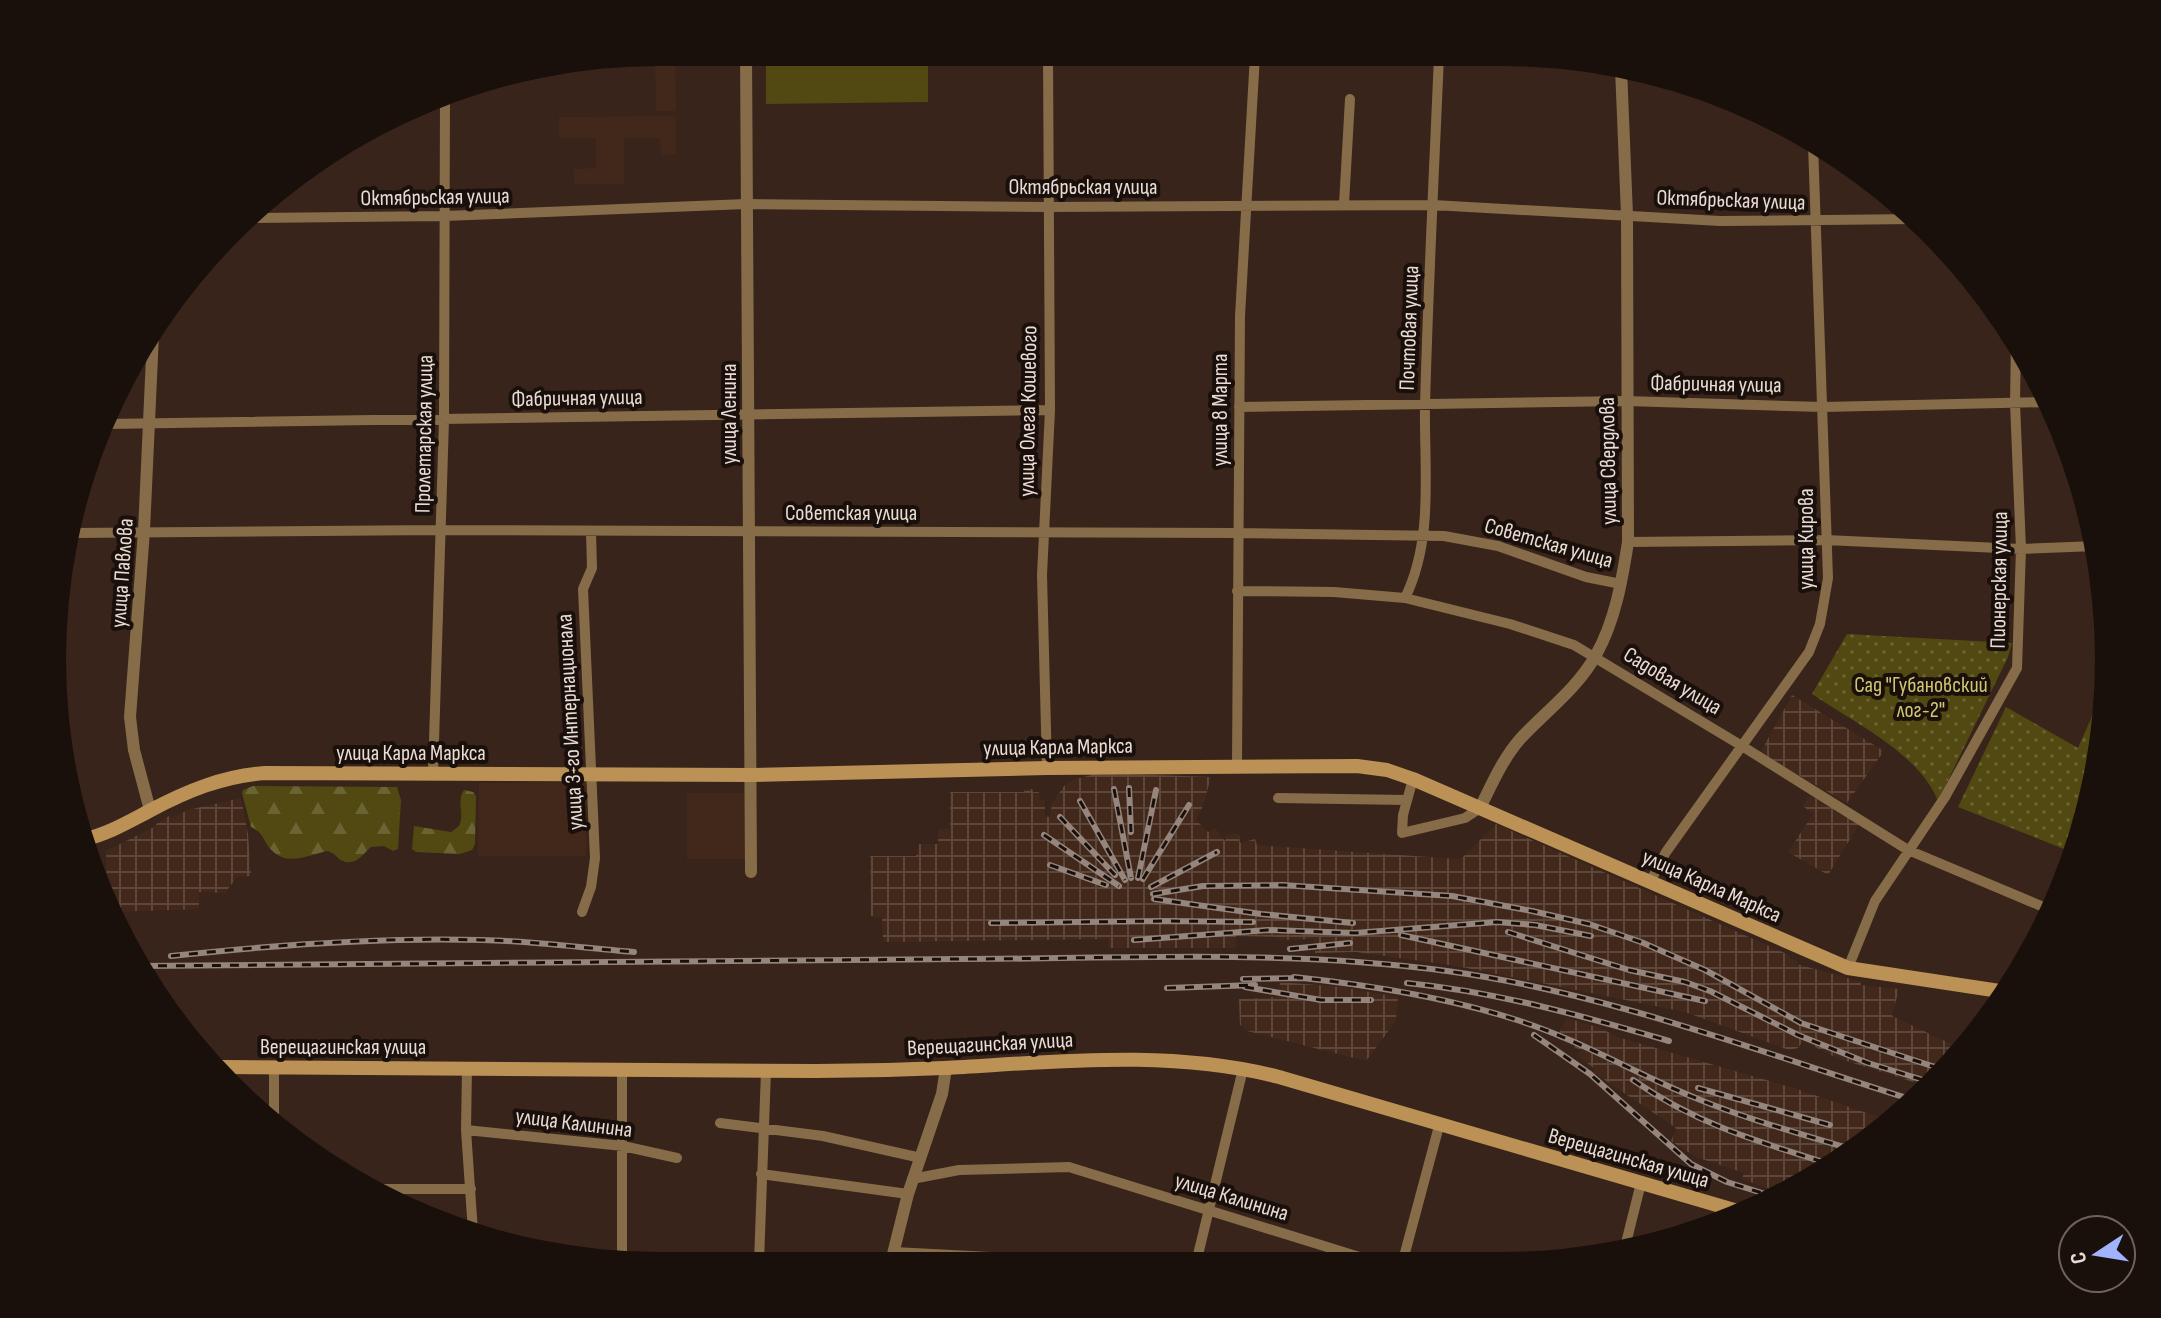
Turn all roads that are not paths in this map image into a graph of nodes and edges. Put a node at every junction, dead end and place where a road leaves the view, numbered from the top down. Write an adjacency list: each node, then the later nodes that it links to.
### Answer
1 (746, 66): 9 (street, улица Ленина)
2 (1048, 66): 13 (street, улица Олега Кошевого)
3 (1254, 66): 10 (street, улица 8 Марта)
4 (1439, 66): 12 (street, Почтовая улица)
5 (1621, 78): 14 (street, улица Свердлова)
6 (1350, 99): 11 (street)
7 (445, 106): 15 (street, Пролетарская улица)
8 (1813, 154): 18 (street, улица Кирова)
9 (746, 204): 13 (street, Октябрьская улица); 15 (street, Октябрьская улица); 28 (street, улица Ленина)
10 (1247, 204): 11 (street, Октябрьская улица); 13 (street, Октябрьская улица); 25 (street, улица 8 Марта)
11 (1344, 204): 12 (street, Октябрьская улица)
12 (1433, 205): 14 (street, Октябрьская улица); 24 (street, Почтовая улица)
13 (1047, 207): 27 (street, улица Олега Кошевого)
14 (1627, 215): 18 (street, Октябрьская улица); 21 (street, улица Свердлова)
15 (445, 216): 16 (street, Октябрьская улица); 29 (street, Пролетарская улица)
16 (263, 218)
17 (1900, 219): 18 (street, Октябрьская улица)
18 (1816, 221): 26 (street, улица Кирова)
19 (153, 350): 30 (street, улица Павлова)
20 (2016, 362): 23 (street, Пионерская улица)
21 (1626, 401): 24 (street, Фабричная улица); 26 (street, Фабричная улица); 41 (street, улица Свердлова)
22 (2036, 402): 23 (street, Фабричная улица)
23 (2015, 403): 26 (street, Фабричная улица); 43 (street, Пионерская улица)
24 (1425, 406): 25 (street, Фабричная улица); 39 (street, Почтовая улица)
25 (1239, 407): 38 (street, улица 8 Марта)
26 (1823, 407): 40 (street, улица Кирова)
27 (1050, 410): 28 (street, Фабричная улица); 36 (street, улица Олега Кошевого)
28 (749, 413): 29 (street, Фабричная улица); 34 (street, улица Ленина)
29 (444, 420): 30 (street, Фабричная улица); 32 (street, Пролетарская улица)
30 (151, 423): 31 (street, Фабричная улица); 33 (street, улица Павлова)
31 (115, 424)
32 (440, 530): 33 (street, Советская улица); 35 (street, Советская улица); 51 (street, Пролетарская улица)
33 (144, 531): 37 (street, Советская улица); 58 (street, улица Павлова)
34 (747, 531): 35 (street, Советская улица); 36 (street, Советская улица); 53 (street, улица Ленина)
35 (591, 532): 52 (street, улица 3-го Интернационала)
36 (1045, 532): 38 (street, Советская улица); 50 (street, улица Олега Кошевого)
37 (79, 533)
38 (1238, 533): 39 (street, Советская улица); 45 (street, улица 8 Марта)
39 (1424, 536): 44 (street, Советская улица); 46 (street, Почтовая улица)
40 (1826, 540): 41 (street, Советская улица); 43 (street, Советская улица); 48 (street, улица Кирова)
41 (1628, 542): 44 (street, улица Свердлова)
42 (2085, 546): 43 (street, Советская улица)
43 (2021, 549): 60 (street, Пионерская улица)
44 (1621, 584): 47 (street, улица Свердлова)
45 (1237, 591): 46 (street, Садовая улица); 49 (street, улица 8 Марта)
46 (1405, 598): 47 (street, Садовая улица)
47 (1595, 657): 48 (street, Садовая улица); 57 (street, улица Свердлова)
48 (1742, 746): 60 (street, Садовая улица); 62 (street, улица Кирова)
49 (1237, 766): 50 (main road, улица Карла Маркса); 54 (main road, улица Карла Маркса)
50 (1047, 768): 53 (main road, улица Карла Маркса)
51 (433, 774): 52 (main road, улица Карла Маркса); 58 (main road, улица Карла Маркса)
52 (593, 774): 53 (main road, улица Карла Маркса); 64 (street, улица 3-го Интернационала)
53 (752, 775): 61 (street, улица Ленина)
54 (1413, 779): 56 (street); 57 (main road, улица Карла Маркса)
55 (1278, 798): 56 (street)
56 (1407, 800): 57 (street)
57 (1480, 808): 62 (main road, улица Карла Маркса)
58 (150, 810): 59 (main road, улица Карла Маркса)
59 (93, 836)
60 (1908, 850): 63 (street, Садовая улица); 65 (street, Пионерская улица)
61 (751, 872)
62 (1650, 882): 65 (main road, улица Карла Маркса)
63 (2041, 906)
64 (582, 912)
65 (1848, 968): 66 (main road, улица Карла Маркса)
66 (1993, 990)
67 (230, 1067): 68 (main road, Верещагинская улица)
68 (274, 1068): 69 (main road, Верещагинская улица); 74 (street)
69 (467, 1068): 71 (main road, Верещагинская улица); 78 (street)
70 (946, 1068): 72 (main road, Верещагинская улица); 73 (main road, Верещагинская улица); 81 (street)
71 (622, 1069): 73 (main road, Верещагинская улица); 79 (street)
72 (1243, 1069): 76 (main road, Верещагинская улица); 89 (street)
73 (766, 1071): 77 (street)
74 (274, 1110)
75 (720, 1123): 77 (street)
76 (1439, 1126): 84 (main road, Верещагинская улица); 97 (street)
77 (765, 1128): 81 (street); 82 (street)
78 (466, 1130): 79 (street, улица Калинина); 86 (street)
79 (623, 1146): 80 (street, улица Калинина); 92 (street)
80 (677, 1158)
81 (921, 1158): 83 (street)
82 (761, 1174): 87 (street); 93 (street)
83 (912, 1179): 87 (street); 89 (street, улица Калинина)
84 (1641, 1183): 88 (main road, Верещагинская улица); 91 (street)
85 (393, 1189): 86 (street)
86 (471, 1189): 90 (street)
87 (908, 1194): 94 (street)
88 (1727, 1208)
89 (1210, 1209): 95 (street); 96 (street, улица Калинина)
90 (473, 1222)
91 (1627, 1239)
92 (622, 1251)
93 (759, 1252)
94 (894, 1252)
95 (1199, 1252)
96 (1344, 1252)
97 (1405, 1252)

